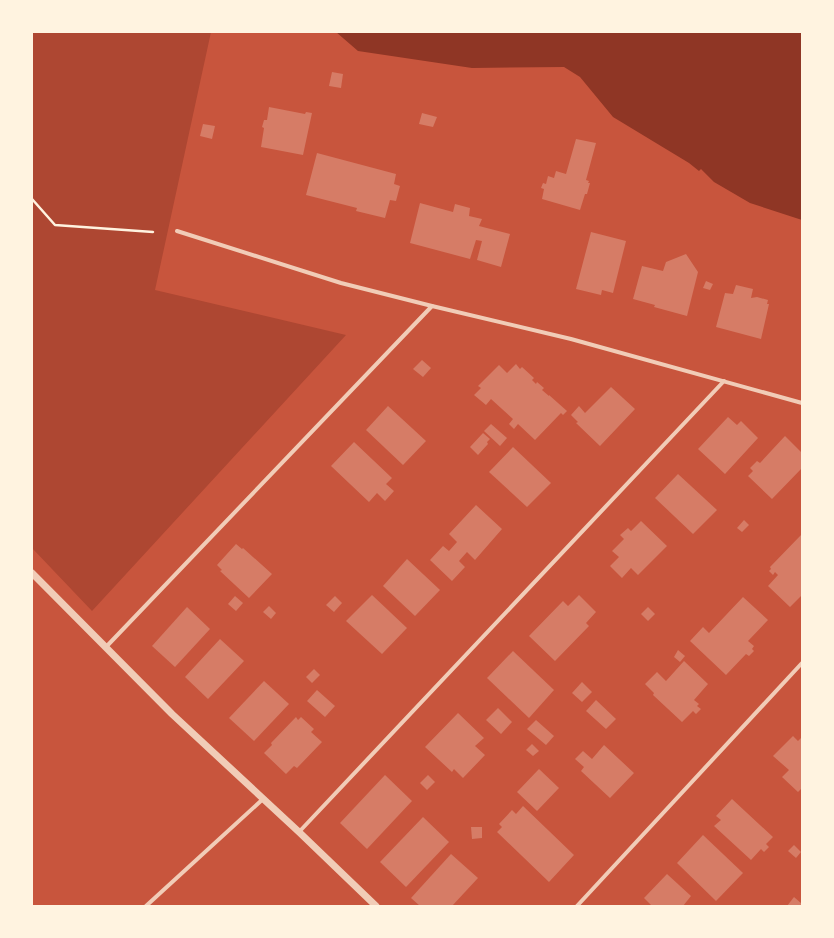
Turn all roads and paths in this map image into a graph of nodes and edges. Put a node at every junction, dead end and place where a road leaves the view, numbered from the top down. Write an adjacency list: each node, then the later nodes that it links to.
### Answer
1 (32, 199): 3 (path)
2 (177, 231): 4 (street)
3 (152, 232)
4 (432, 306): 5 (street); 8 (street)
5 (724, 381): 6 (street); 11 (street)
6 (802, 403)
7 (32, 573): 8 (street)
8 (106, 647): 10 (street)
9 (802, 663): 14 (street)
10 (263, 799): 11 (street); 12 (street)
11 (299, 832): 13 (street)
12 (146, 906)
13 (376, 906)
14 (577, 906)

